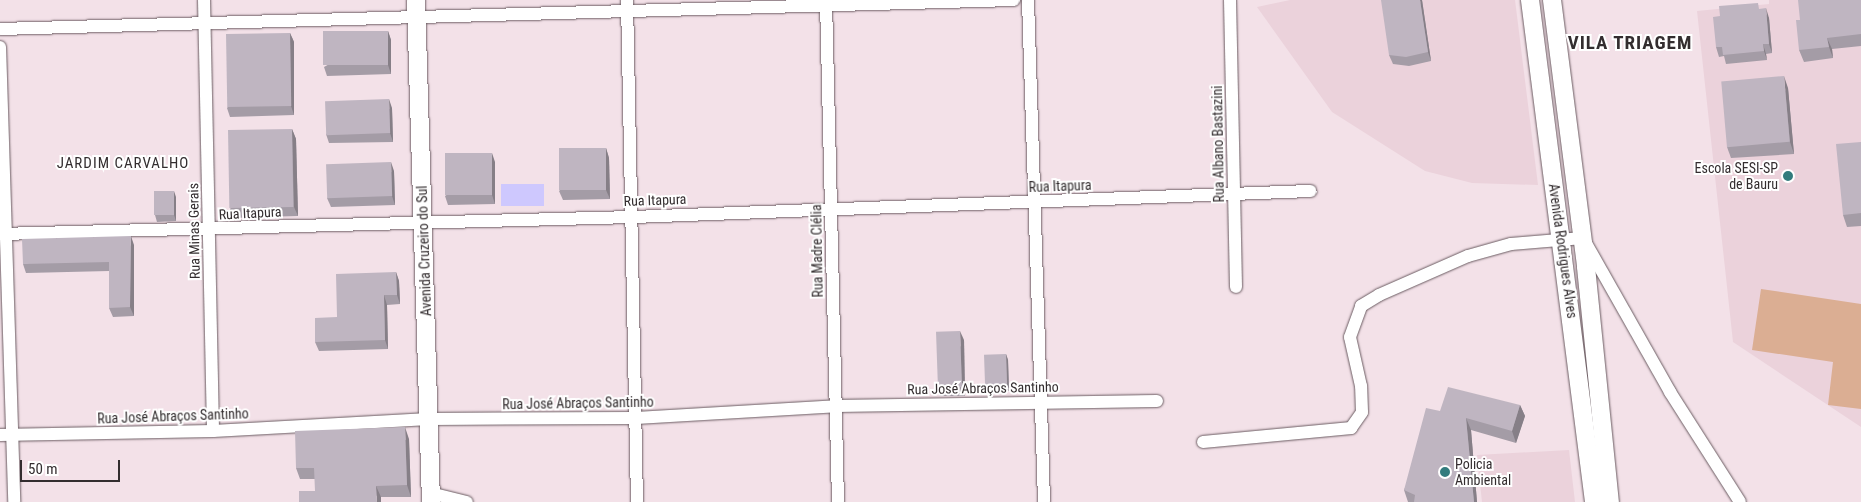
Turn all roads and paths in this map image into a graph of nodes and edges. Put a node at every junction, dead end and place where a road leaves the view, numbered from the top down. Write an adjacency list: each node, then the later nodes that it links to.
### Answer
1 (204, 0): 10 (street, Rua Minas Gerais)
2 (1014, 0): 7 (street)
3 (1028, 0): 17 (street)
4 (1230, 0): 16 (street, Rua Albano Bastazini)
5 (1530, 0): 14 (main road, Avenida Rodrigues Alves)
6 (1552, 0): 13 (main road, Avenida Rodrigues Alves)
7 (827, 3): 8 (street); 18 (street, Rua Madre Clélia)
8 (627, 6): 9 (street); 19 (street)
9 (416, 8): 10 (street); 20 (main road, Avenida Cruzeiro do Sul)
10 (205, 24): 11 (street); 21 (street, Rua Minas Gerais)
11 (0, 29)
12 (0, 47): 22 (street)
13 (1570, 141): 14 (main road); 23 (main road, Avenida Rodrigues Alves)
14 (1549, 146): 24 (main road, Avenida Rodrigues Alves)
15 (1311, 191): 16 (street, Rua Itapura)
16 (1234, 194): 17 (street, Rua Itapura); 25 (street, Rua Albano Bastazini)
17 (1036, 202): 18 (street, Rua Itapura); 27 (street)
18 (831, 208): 19 (street, Rua Itapura); 28 (street, Rua Madre Clélia)
19 (633, 217): 20 (street, Rua Itapura); 29 (street)
20 (423, 220): 21 (street, Rua Itapura); 30 (main road, Avenida Cruzeiro do Sul)
21 (210, 230): 22 (street, Rua Itapura); 31 (street, Rua Minas Gerais)
22 (4, 233): 32 (street)
23 (1583, 238): 24 (street); 41 (main road, Avenida Rodrigues Alves); 42 (street)
24 (1561, 239): 33 (street); 40 (main road, Avenida Rodrigues Alves)
25 (1236, 287)
26 (1156, 401): 27 (street, Rua José Abraços Santinho)
27 (1042, 402): 28 (street, Rua José Abraços Santinho); 39 (street)
28 (836, 406): 29 (street, Rua José Abraços Santinho); 38 (street, Rua Madre Clélia)
29 (636, 418): 30 (street, Rua José Abraços Santinho); 37 (street)
30 (429, 419): 31 (street, Rua José Abraços Santinho); 34 (main road, Avenida Cruzeiro do Sul)
31 (213, 431): 32 (street, Rua José Abraços Santinho)
32 (6, 435): 35 (street)
33 (1204, 442)
34 (430, 497): 36 (street)
35 (14, 502)
36 (467, 502)
37 (637, 502)
38 (838, 502)
39 (1044, 502)
40 (1594, 502)
41 (1610, 502)
42 (1740, 502)

